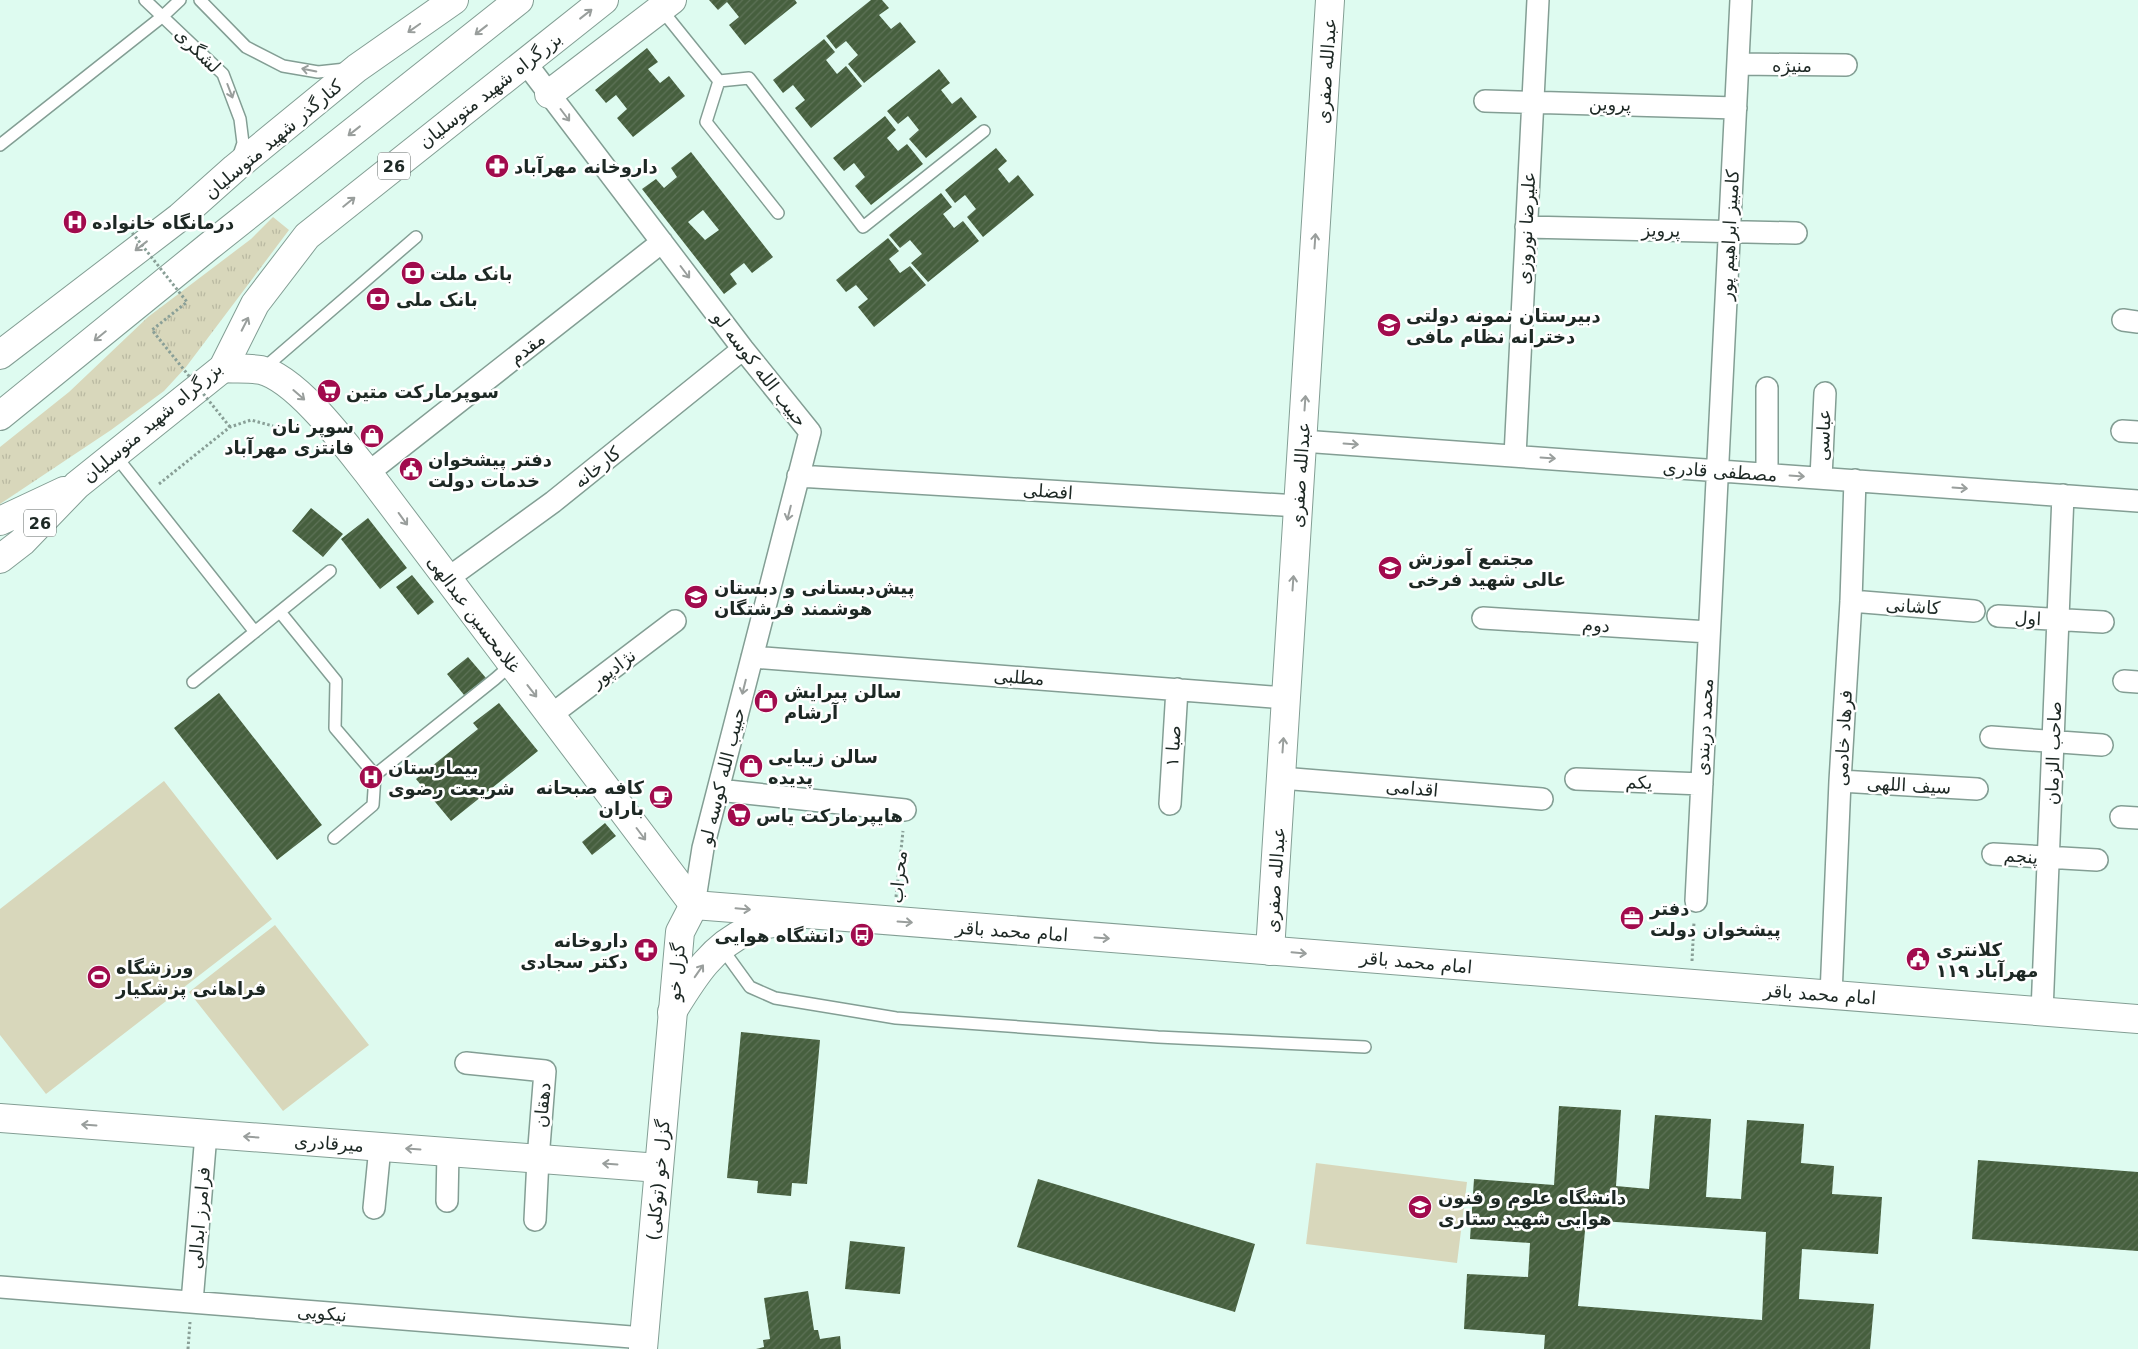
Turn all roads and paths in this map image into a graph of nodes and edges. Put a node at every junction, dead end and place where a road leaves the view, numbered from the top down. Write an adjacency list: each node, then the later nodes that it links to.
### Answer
1 (145, 0): 11 (lane, لشگری)
2 (180, 0): 11 (lane)
3 (200, 0): 15 (lane, لشگری, one-way to 3)
4 (454, 0): 15 (main road, کنارگذر شهید متوسلیان, one-way to 15)
5 (519, 0): 37 (main road, one-way to 37)
6 (604, 0): 12 (main road, بزرگراه شهید متوسلیان / 26, one-way to 6)
7 (1330, 0): 40 (main road, عبدالله صفری, one-way to 7)
8 (1538, 0): 19 (street, علیرضا نوروزی)
9 (1741, 0): 13 (street, کامبیز ابراهیم پور)
10 (667, 4): 16 (lane); 17 (main road)
11 (163, 16): 22 (lane); 23 (lane, لشگری, one-way to 23)
12 (525, 62): 17 (street, حبیب الله کوسه لو); 33 (main road, بزرگراه شهید متوسلیان / 26, one-way to 12)
13 (1738, 64): 14 (street, منیژه); 20 (street, کامبیز ابراهیم پور)
14 (1846, 65)
15 (357, 68): 23 (main road, کنارگذر شهید متوسلیان)
16 (718, 81): 21 (lane); 24 (lane)
17 (549, 94): 30 (street, حبیب الله کوسه لو, one-way to 30)
18 (1485, 101): 19 (street, پروین)
19 (1533, 102): 20 (street, پروین); 26 (street, علیرضا نوروزی)
20 (1736, 108): 27 (street, کامبیز ابراهیم پور)
21 (984, 131)
22 (0, 145)
23 (235, 168): 32 (main road, کنارگذر شهید متوسلیان, one-way to 32)
24 (778, 213)
25 (126, 225): 39 (path, bridge)
26 (1526, 227): 27 (street, پرویز); 42 (street, علیرضا نوروزی)
27 (1729, 232): 28 (street, پرویز); 43 (street, کامبیز ابراهیم پور)
28 (1796, 233)
29 (416, 237): 34 (lane)
30 (662, 242): 31 (street, حبیب الله کوسه لو, one-way to 31); 44 (street, مقدم)
31 (743, 349): 46 (street, حبیب الله کوسه لو); 57 (street, کارخانه)
32 (0, 355)
33 (223, 368): 34 (main road, غلامحسین عبدالهی); 41 (main road, بزرگراه شهید متوسلیان / 26)
34 (262, 370): 44 (main road, غلامحسین عبدالهی, one-way to 44)
35 (1767, 388): 45 (street)
36 (1825, 393): 47 (street, عباسی)
37 (0, 416)
38 (273, 426): 39 (path)
39 (230, 427): 50 (path)
40 (1302, 441): 42 (street, مصطفی قادری, one-way to 42); 53 (main road, عبدالله صفری)
41 (115, 454): 49 (main road, بزرگراه شهید متوسلیان / 26); 50 (lane)
42 (1515, 456): 43 (street, مصطفی قادری, one-way to 43)
43 (1717, 470): 45 (street, مصطفی قادری); 67 (street, محمد دربندی)
44 (368, 473): 57 (main road, غلامحسین عبدالهی, one-way to 57)
45 (1767, 474): 47 (street, مصطفی قادری, one-way to 47)
46 (798, 476): 53 (street, افضلی); 68 (street, حبیب الله کوسه لو, one-way to 68)
47 (1820, 478): 48 (street, مصطفی قادری)
48 (1855, 480): 51 (street, مصطفی قادری, one-way to 51); 58 (street, فرهاد خادمی)
49 (77, 485): 54 (main road); 55 (main road, بزرگراه شهید متوسلیان / 26)
50 (147, 494): 66 (lane)
51 (2063, 495): 52 (street, مصطفی قادری); 63 (street, صاحب الزمان)
52 (2138, 501)
53 (1298, 506): 72 (main road, عبدالله صفری, one-way to 53)
54 (0, 521)
55 (0, 559)
56 (330, 571): 60 (lane)
57 (447, 579): 69 (main road, غلامحسین عبدالهی)
58 (1851, 602): 59 (street, کاشانی); 80 (street, فرهاد خادمی)
59 (1974, 610)
60 (280, 612): 66 (lane); 77 (lane)
61 (1998, 616): 63 (street, اول)
62 (1483, 618): 67 (street, دوم)
63 (2058, 619): 65 (street); 75 (street, صاحب الزمان)
64 (675, 621): 73 (street, نژادپور)
65 (2103, 622)
66 (255, 632): 70 (lane)
67 (1709, 632): 81 (street, محمد دربندی)
68 (752, 657): 71 (street, مطلبی); 83 (street, حبیب الله کوسه لو, one-way to 83)
69 (512, 664): 73 (main road, غلامحسین عبدالهی, one-way to 73); 77 (lane)
70 (193, 682)
71 (1177, 689): 72 (street, مطلبی); 85 (street, صبا ۱)
72 (1286, 698): 78 (main road, عبدالله صفری, one-way to 72)
73 (551, 715): 92 (main road, غلامحسین عبدالهی, one-way to 92)
74 (1991, 737): 75 (street)
75 (2053, 742): 76 (street); 89 (street, صاحب الزمان)
76 (2102, 745)
77 (375, 775): 87 (lane)
78 (1281, 778): 84 (street, اقدامی); 96 (main road, عبدالله صفری)
79 (1576, 779): 81 (street, یکم)
80 (1840, 781): 82 (street, سیف اللهی); 98 (street, فرهاد خادمی)
81 (1702, 784): 91 (street, محمد دربندی)
82 (1978, 789)
83 (718, 790): 86 (street); 92 (street, حبیب الله کوسه لو)
84 (1542, 799)
85 (1170, 804)
86 (905, 810): 94 (path, محراب)
87 (334, 838)
88 (1993, 854): 89 (street, پنجم)
89 (2048, 858): 90 (street, پنجم); 100 (street, صاحب الزمان)
90 (2097, 860)
91 (1696, 901): 97 (path)
92 (694, 906): 93 (main road, امام محمد باقر, one-way to 93); 99 (main road, گزل خو)
93 (807, 915): 94 (main road, امام محمد باقر); 95 (main road)
94 (894, 921): 96 (main road, امام محمد باقر, one-way to 96)
95 (721, 947): 99 (main road, one-way to 95); 102 (lane)
96 (1270, 951): 97 (main road, امام محمد باقر, one-way to 97)
97 (1690, 984): 98 (main road, امام محمد باقر)
98 (1831, 995): 100 (main road, امام محمد باقر)
99 (672, 1012): 109 (main road, گزل خو (توکلی))
100 (2042, 1012): 101 (main road, امام محمد باقر)
101 (2138, 1019)
102 (1364, 1048)
103 (466, 1063): 108 (street, دهقان)
104 (0, 1118): 105 (main road, میرقادری, one-way to 104)
105 (206, 1134): 106 (main road, میرقادری, one-way to 105); 114 (street, فرامرز ابدالی)
106 (380, 1147): 107 (main road, میرقادری, one-way to 106); 111 (street)
107 (448, 1152): 108 (main road, میرقادری); 110 (street)
108 (538, 1159): 109 (main road, میرقادری, one-way to 108); 112 (street)
109 (659, 1168): 115 (main road, گزل خو (توکلی))
110 (447, 1201)
111 (374, 1208)
112 (535, 1220)
113 (0, 1287): 114 (street, نیکویی)
114 (192, 1302): 115 (street, نیکویی)
115 (644, 1344)

